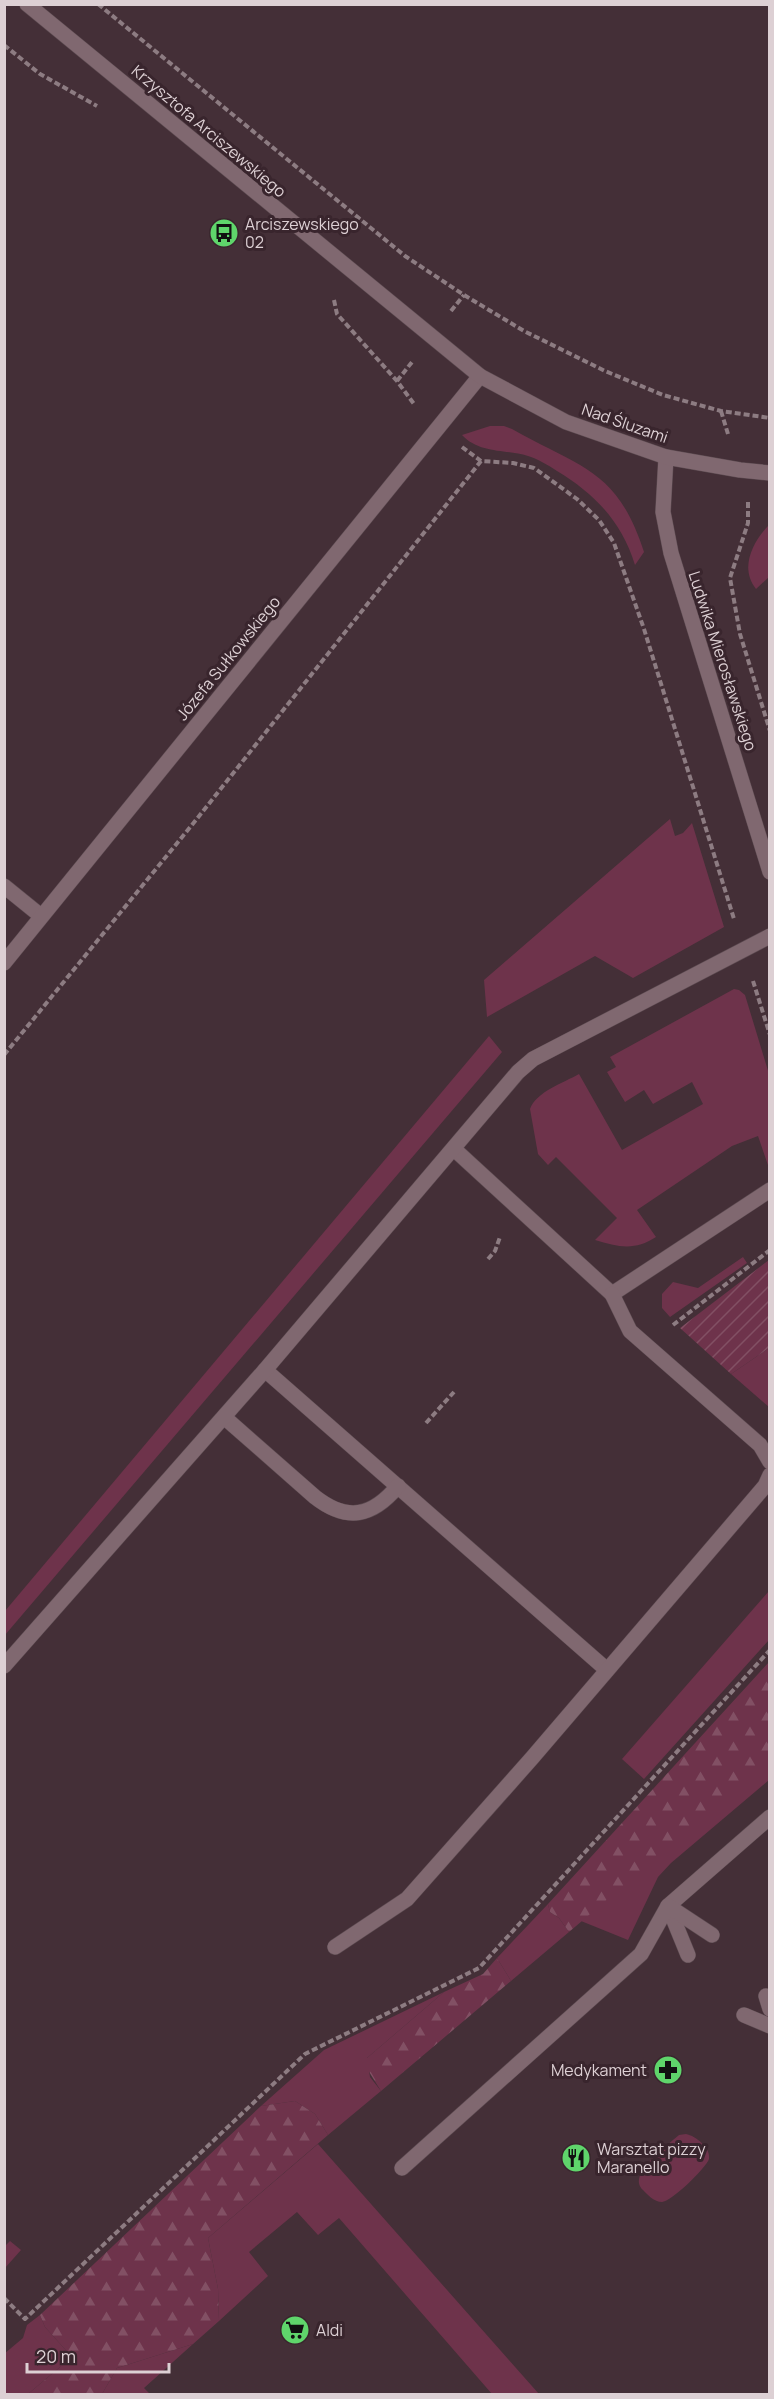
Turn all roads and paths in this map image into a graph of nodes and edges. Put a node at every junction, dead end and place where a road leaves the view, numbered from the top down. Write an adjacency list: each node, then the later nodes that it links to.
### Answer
1 (27, 4): 3 (street, Krzysztofa Arciszewskiego)
2 (98, 4): 5 (path)
3 (321, 246): 4 (street, Krzysztofa Arciszewskiego); 7 (path)
4 (480, 376): 7 (street, Józefa Sułkowskiego); 9 (street, Nad Śluzami)
5 (721, 411): 6 (path); 8 (path)
6 (770, 418)
7 (438, 428): 10 (path); 16 (street, Józefa Sułkowskiego)
8 (730, 439)
9 (666, 456): 11 (street, Nad Śluzami); 14 (street, Ludwika Mierosławskiego)
10 (481, 461): 18 (path); 21 (path)
11 (770, 473)
12 (745, 493): 13 (path)
13 (770, 731)
14 (770, 872)
15 (4, 886): 16 (street)
16 (41, 916): 19 (street, Józefa Sułkowskiego)
17 (770, 936): 18 (street)
18 (744, 951): 20 (path); 22 (street)
19 (4, 963)
20 (770, 1035)
21 (4, 1055)
22 (453, 1149): 27 (street); 29 (street)
23 (770, 1190): 27 (street)
24 (500, 1236): 26 (path)
25 (770, 1250): 28 (path)
26 (488, 1259)
27 (612, 1294): 33 (street)
28 (673, 1324)
29 (264, 1370): 31 (street); 35 (street)
30 (454, 1392): 32 (path)
31 (224, 1417): 35 (street); 37 (street)
32 (426, 1423)
33 (770, 1462)
34 (770, 1475): 38 (street)
35 (398, 1486): 38 (street)
36 (770, 1650): 47 (path)
37 (4, 1666)
38 (607, 1670): 42 (street)
39 (770, 1817): 40 (street)
40 (668, 1906): 41 (street); 43 (street); 46 (street)
41 (712, 1935)
42 (335, 1947)
43 (688, 1955)
44 (744, 2015): 45 (street)
45 (770, 2026)
46 (402, 2168)
47 (4, 2298)

